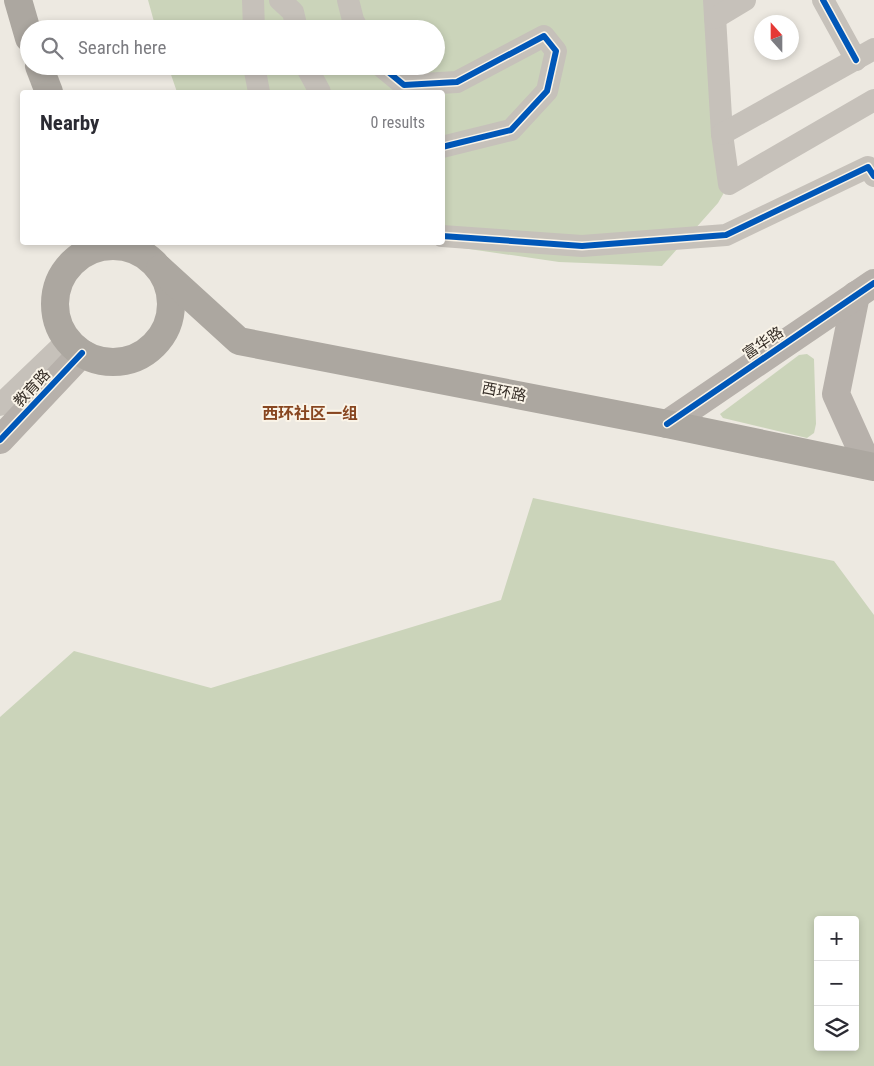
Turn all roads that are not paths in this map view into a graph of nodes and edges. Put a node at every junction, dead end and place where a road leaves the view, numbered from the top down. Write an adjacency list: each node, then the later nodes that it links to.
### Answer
1 (18, 0): 8 (highway)
2 (253, 0): 9 (street)
3 (280, 0): 10 (street)
4 (348, 0): 11 (street)
5 (745, 0): 7 (street)
6 (823, 0): 12 (street)
7 (714, 9): 21 (street)
8 (24, 20)
9 (254, 20)
10 (294, 20)
11 (354, 20)
12 (865, 54): 21 (street)
13 (42, 75): 17 (highway)
14 (256, 75): 18 (street)
15 (311, 75): 19 (street)
16 (392, 75): 22 (street)
17 (48, 90)
18 (260, 90)
19 (319, 90)
20 (874, 100): 21 (street)
21 (722, 134)
22 (445, 146)
23 (872, 169): 24 (street)
24 (445, 236)
25 (105, 245): 29 (highway)
26 (115, 245): 27 (highway)
27 (160, 269): 29 (highway); 31 (highway, 西环路)
28 (865, 289): 31 (street, 富华路); 33 (street)
29 (75, 347): 30 (street); 32 (street, 教育路)
30 (0, 406)
31 (667, 424): 33 (highway, 西环路)
32 (0, 440)
33 (871, 466)

